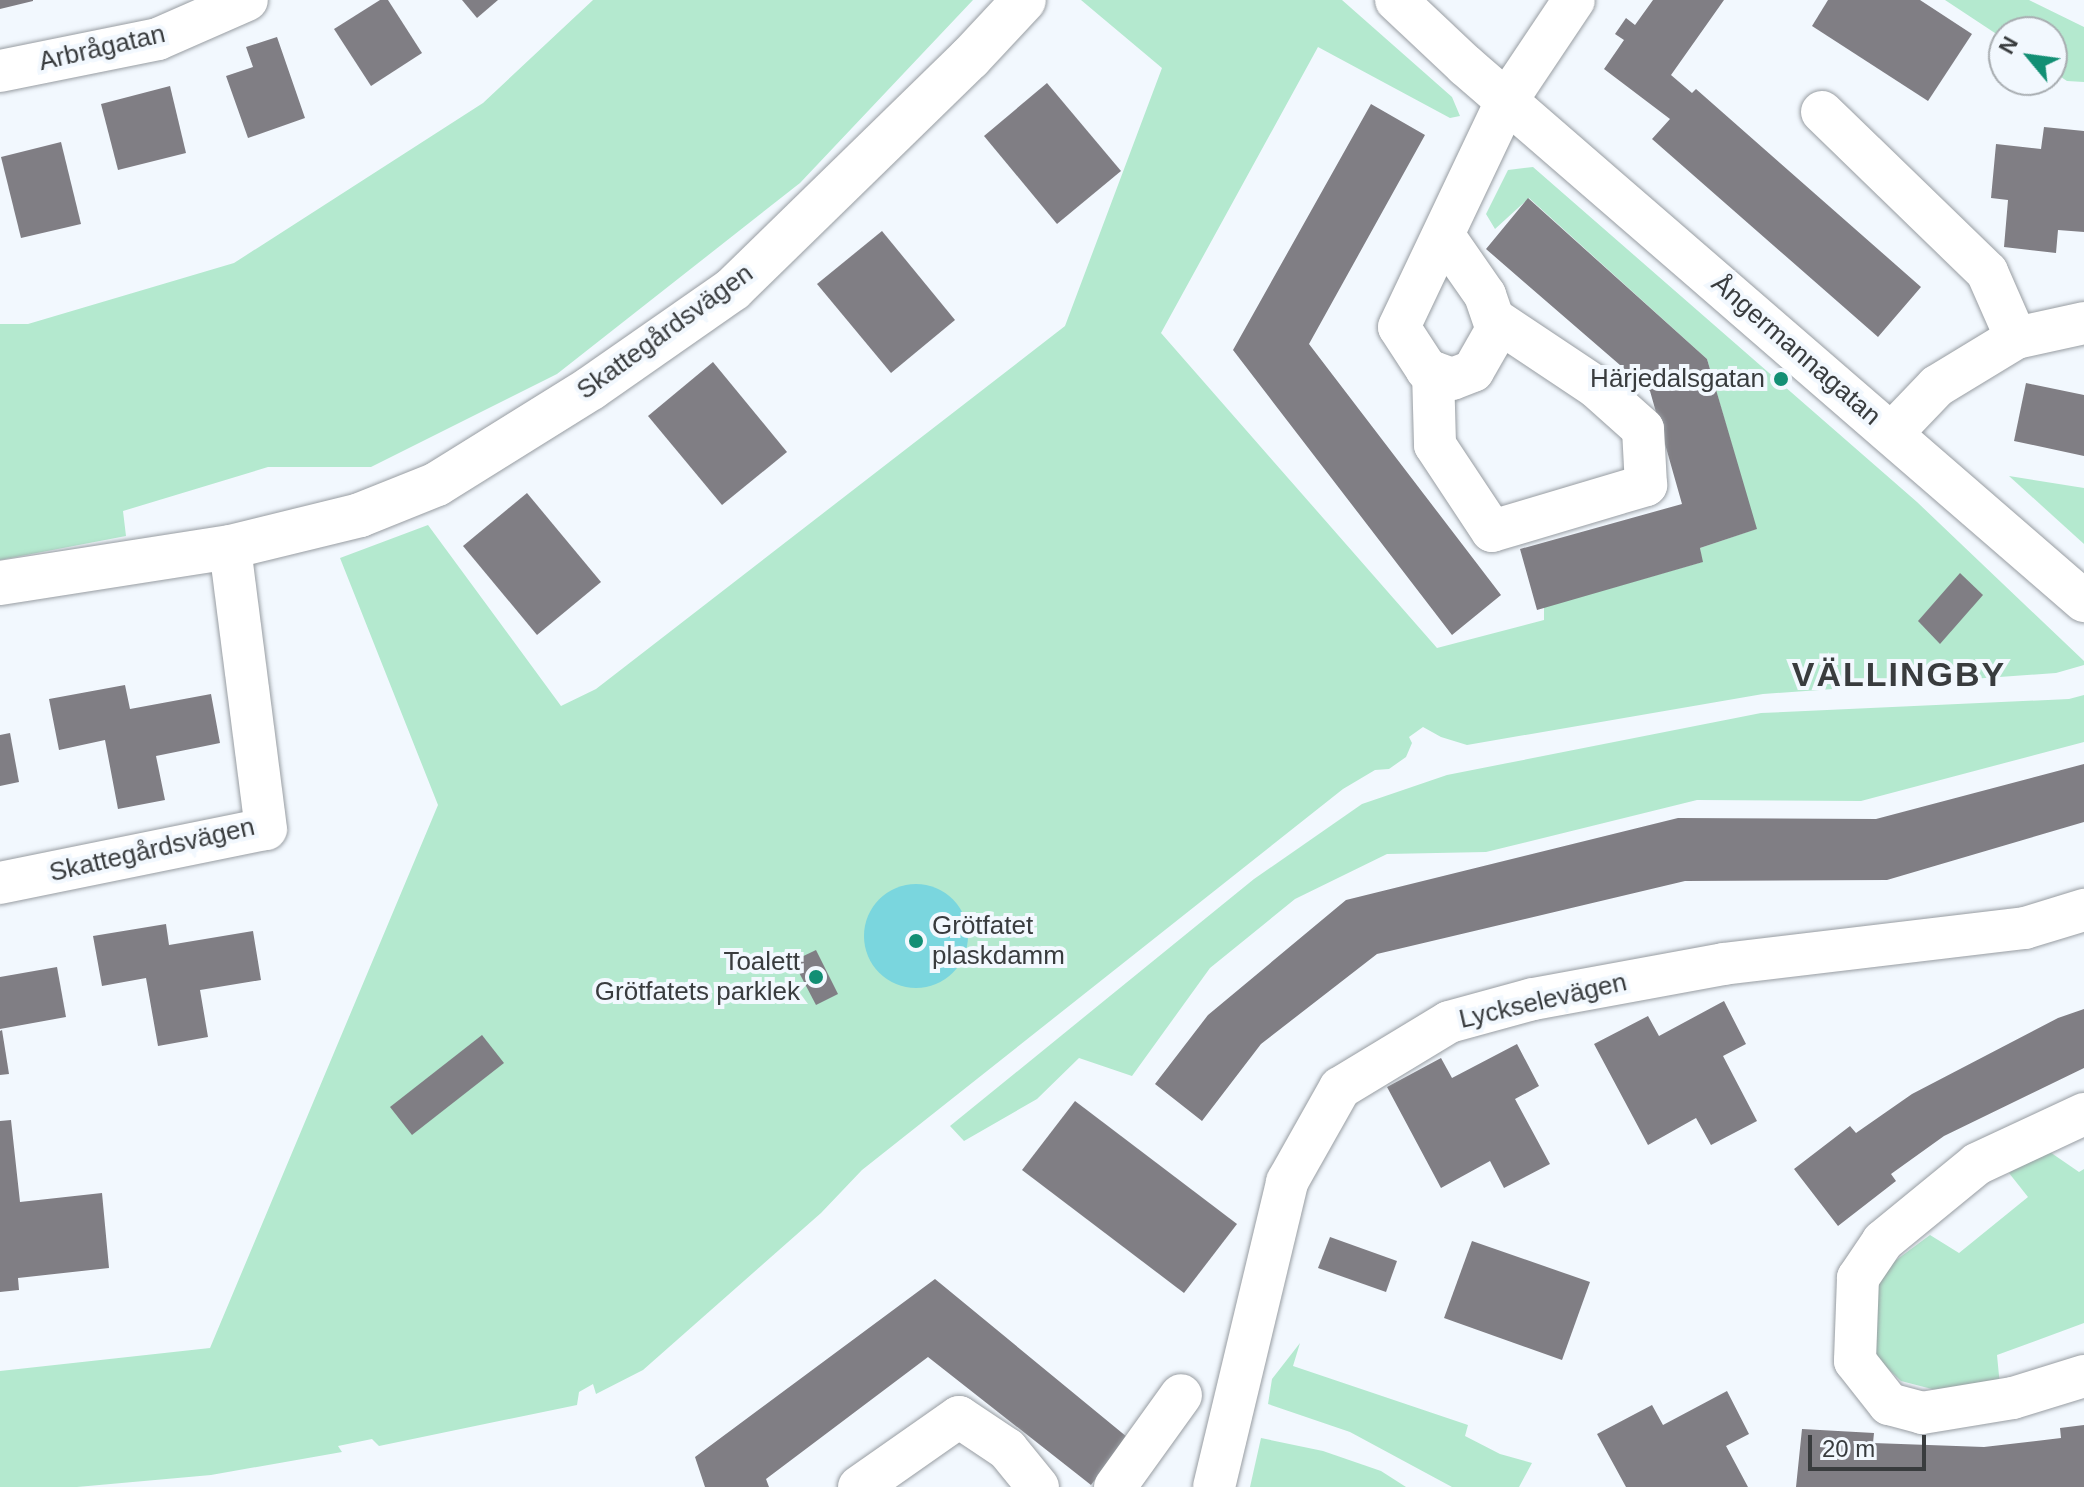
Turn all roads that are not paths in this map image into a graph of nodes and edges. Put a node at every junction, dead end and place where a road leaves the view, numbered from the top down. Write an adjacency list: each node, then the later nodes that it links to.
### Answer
1 (247, 0): 5 (street, Arbrågatan)
2 (1024, 0): 14 (street, Skattegårdsvägen)
3 (1396, 0): 6 (street, Ångermannagatan)
4 (1574, 0): 6 (street)
5 (0, 71)
6 (1507, 100): 8 (street); 13 (street, Ångermannagatan)
7 (1822, 112): 11 (street)
8 (1444, 236): 9 (street); 12 (street)
9 (1494, 319): 12 (street); 12 (street)
10 (2084, 323): 11 (street)
11 (2016, 338): 13 (street)
12 (1433, 372)
13 (1892, 433): 16 (street, Ångermannagatan)
14 (230, 547): 15 (street, Skattegårdsvägen); 17 (street, Skattegårdsvägen)
15 (0, 583)
16 (2084, 601)
17 (0, 883)
18 (2084, 910): 25 (street, Lyckselevägen)
19 (2084, 1114): 20 (street)
20 (2084, 1376)
21 (1181, 1395): 24 (street)
22 (859, 1487): 23 (street)
23 (1038, 1487)
24 (1115, 1487)
25 (1214, 1487)

